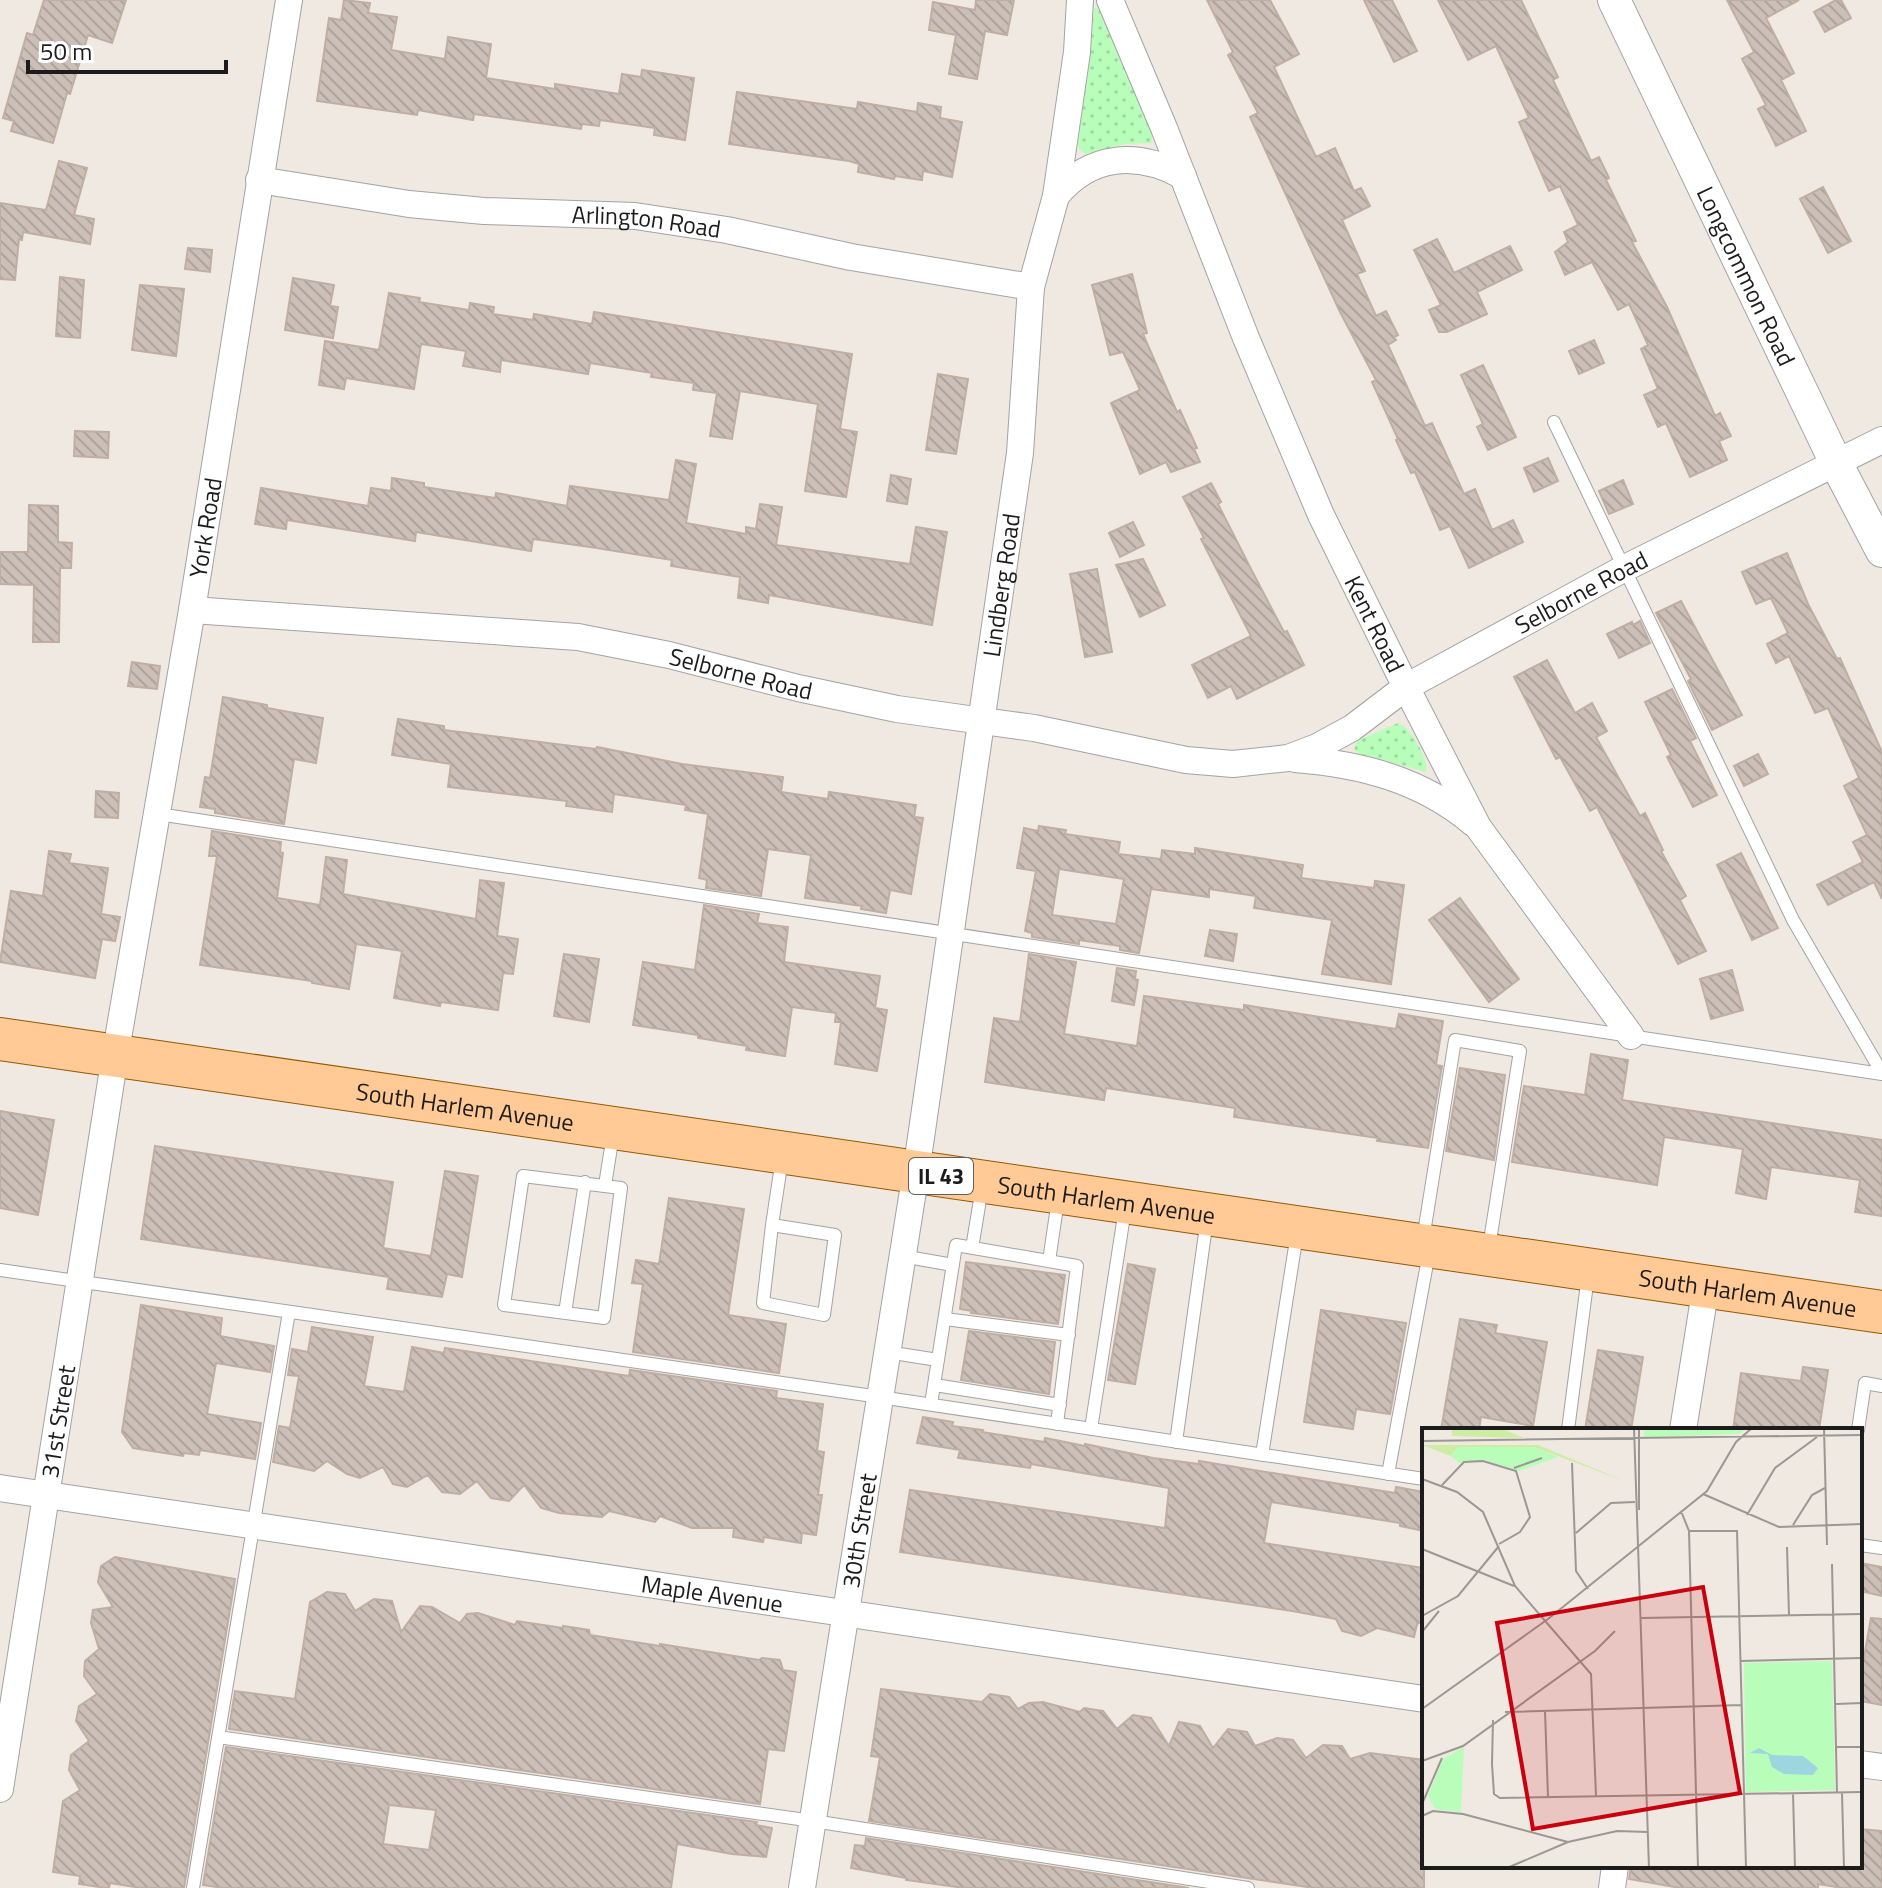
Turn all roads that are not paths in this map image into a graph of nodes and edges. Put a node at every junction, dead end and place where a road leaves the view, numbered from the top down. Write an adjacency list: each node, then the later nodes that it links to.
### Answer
1 (289, 0): 6 (street, York Road)
2 (1080, 0): 7 (street, Lindberg Road)
3 (1110, 0): 5 (street, Kent Road)
4 (1614, 0): 11 (street, Longcommon Road)
5 (1183, 176): 7 (street); 15 (street, Kent Road)
6 (259, 180): 8 (street, Arlington Road); 14 (street, York Road)
7 (1056, 196): 8 (street, Lindberg Road)
8 (1031, 287): 16 (street, Lindberg Road)
9 (1554, 422): 13 (lane)
10 (1882, 440): 11 (street, Selborne Road)
11 (1836, 463): 12 (street, Longcommon Road); 13 (street, Selborne Road)
12 (1882, 551)
13 (1623, 569): 15 (street, Selborne Road); 24 (lane)
14 (192, 610): 16 (street, Selborne Road); 18 (street, York Road)
15 (1406, 687): 17 (street, Selborne Road); 19 (street, Kent Road)
16 (981, 721): 17 (street, Selborne Road); 20 (street, Lindberg Road)
17 (1288, 758): 19 (street, Selborne Road)
18 (158, 814): 20 (lane); 23 (street, York Road)
19 (1478, 827): 21 (street, Kent Road)
20 (951, 934): 21 (lane); 27 (street, Lindberg Road)
21 (1631, 1036): 24 (lane)
22 (0, 1039): 23 (main road, South Harlem Avenue / IL 43)
23 (115, 1056): 25 (main road, South Harlem Avenue / IL 43); 44 (street, 31st Street)
24 (1882, 1074)
25 (614, 1128): 26 (main road, South Harlem Avenue / IL 43); 30 (lane)
26 (783, 1152): 27 (main road, South Harlem Avenue / IL 43); 34 (lane)
27 (916, 1172): 29 (main road, South Harlem Avenue / IL 43); 39 (street, 30th Street)
28 (585, 1182): 30 (lane); 48 (lane); 48 (lane)
29 (983, 1182): 31 (main road, South Harlem Avenue / IL 43); 37 (lane)
30 (605, 1185): 48 (lane)
31 (1059, 1192): 32 (main road, South Harlem Avenue / IL 43); 40 (lane)
32 (1127, 1202): 33 (main road, South Harlem Avenue / IL 43); 62 (lane)
33 (1208, 1214): 35 (main road, South Harlem Avenue / IL 43); 63 (lane)
34 (772, 1225): 34 (lane)
35 (1299, 1227): 36 (main road, South Harlem Avenue / IL 43); 64 (lane)
36 (1426, 1246): 38 (main road, South Harlem Avenue / IL 43); 38 (lane); 65 (lane)
37 (972, 1248): 40 (lane); 41 (lane)
38 (1488, 1254): 42 (main road, South Harlem Avenue / IL 43)
39 (902, 1256): 41 (lane); 51 (street, 30th Street)
40 (1049, 1261): 50 (lane)
41 (953, 1265): 49 (lane)
42 (1589, 1269): 45 (main road, South Harlem Avenue / IL 43); 59 (lane)
43 (0, 1270): 44 (lane)
44 (81, 1282): 46 (lane); 68 (street, 31st Street)
45 (1706, 1286): 47 (main road, South Harlem Avenue / IL 43); 60 (street)
46 (289, 1312): 55 (lane); 69 (lane)
47 (1882, 1312)
48 (565, 1313)
49 (945, 1319): 50 (lane); 52 (lane)
50 (1069, 1335): 57 (lane)
51 (887, 1352): 52 (lane); 55 (street, 30th Street)
52 (938, 1360): 53 (lane)
53 (935, 1385): 56 (lane); 57 (lane)
54 (1882, 1386): 61 (lane)
55 (880, 1397): 56 (lane); 72 (street, 30th Street)
56 (931, 1404): 58 (lane)
57 (1060, 1405): 58 (lane)
58 (1057, 1424): 62 (lane)
59 (1568, 1428)
60 (1683, 1428)
61 (1858, 1428)
62 (1091, 1429): 63 (lane)
63 (1176, 1442): 64 (lane)
64 (1262, 1455): 65 (lane)
65 (1388, 1474): 66 (lane)
66 (1422, 1479)
67 (0, 1488): 68 (street, Maple Avenue)
68 (46, 1495): 69 (street, Maple Avenue); 74 (street, 31st Street)
69 (253, 1526): 72 (street, Maple Avenue); 75 (lane)
70 (1862, 1545): 71 (lane)
71 (1882, 1548)
72 (846, 1613): 73 (street, Maple Avenue); 79 (street, 30th Street)
73 (1422, 1699)
74 (7, 1702): 78 (street, 31st Street)
75 (218, 1737): 79 (lane); 81 (lane)
76 (1862, 1764): 77 (street)
77 (1882, 1767)
78 (0, 1789)
79 (813, 1821): 82 (street, 30th Street); 83 (lane)
80 (1615, 1868): 84 (street)
81 (193, 1888)
82 (802, 1888)
83 (1248, 1888)
84 (1612, 1888)

